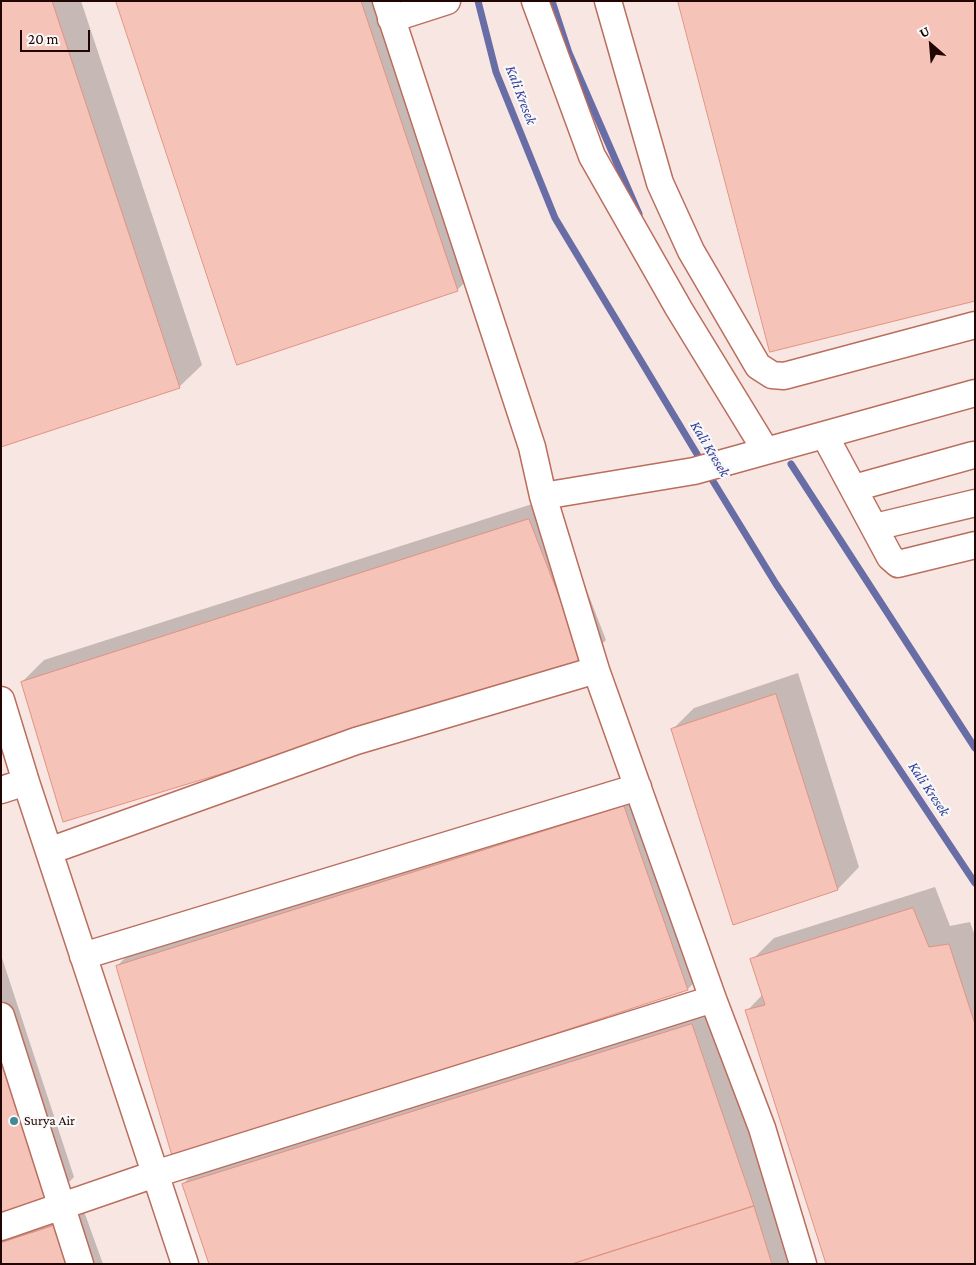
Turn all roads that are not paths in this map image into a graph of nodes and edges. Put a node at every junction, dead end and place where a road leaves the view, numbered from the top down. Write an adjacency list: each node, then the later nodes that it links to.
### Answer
1 (447, 1): 4 (lane)
2 (534, 1): 8 (lane)
3 (608, 1): 5 (lane)
4 (388, 10): 11 (lane)
5 (975, 325)
6 (975, 394): 7 (lane)
7 (825, 436): 8 (lane); 10 (lane)
8 (766, 452): 11 (lane)
9 (973, 455): 10 (lane)
10 (854, 488): 13 (lane)
11 (543, 496): 15 (lane)
12 (975, 503): 13 (lane)
13 (875, 526): 14 (lane)
14 (975, 545)
15 (596, 670): 18 (lane); 20 (lane)
16 (1, 700): 17 (lane)
17 (26, 782): 19 (lane); 20 (lane)
18 (638, 787): 21 (lane); 22 (lane)
19 (1, 790)
20 (49, 851): 21 (lane)
21 (84, 956): 24 (lane)
22 (713, 999): 24 (lane); 29 (lane)
23 (1, 1016): 25 (lane)
24 (155, 1174): 25 (lane); 28 (lane)
25 (62, 1207): 26 (lane); 27 (lane)
26 (1, 1227)
27 (80, 1264)
28 (185, 1264)
29 (803, 1264)

